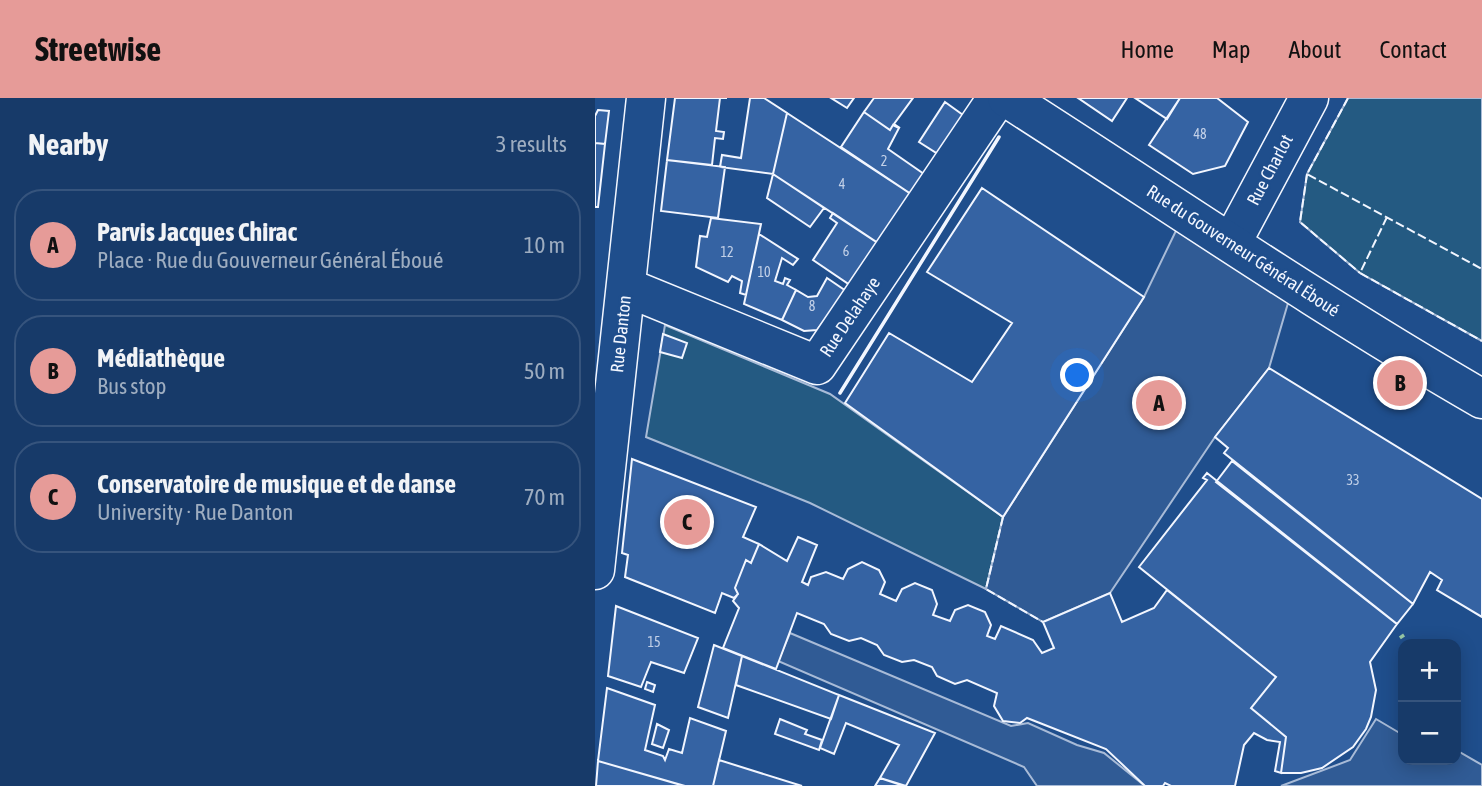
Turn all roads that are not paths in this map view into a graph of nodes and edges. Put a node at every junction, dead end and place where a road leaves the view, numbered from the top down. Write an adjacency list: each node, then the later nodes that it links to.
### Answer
1 (646, 98): 6 (street, Rue Danton)
2 (997, 98): 6 (street, Rue Delahaye)
3 (1007, 98): 5 (street, Rue du Gouverneur Général Éboué)
4 (1309, 98): 5 (street, Rue Charlot)
5 (1232, 242): 7 (street, Rue du Gouverneur Général Éboué)
6 (626, 287): 8 (street, Rue Danton)
7 (1482, 399)
8 (595, 570)

